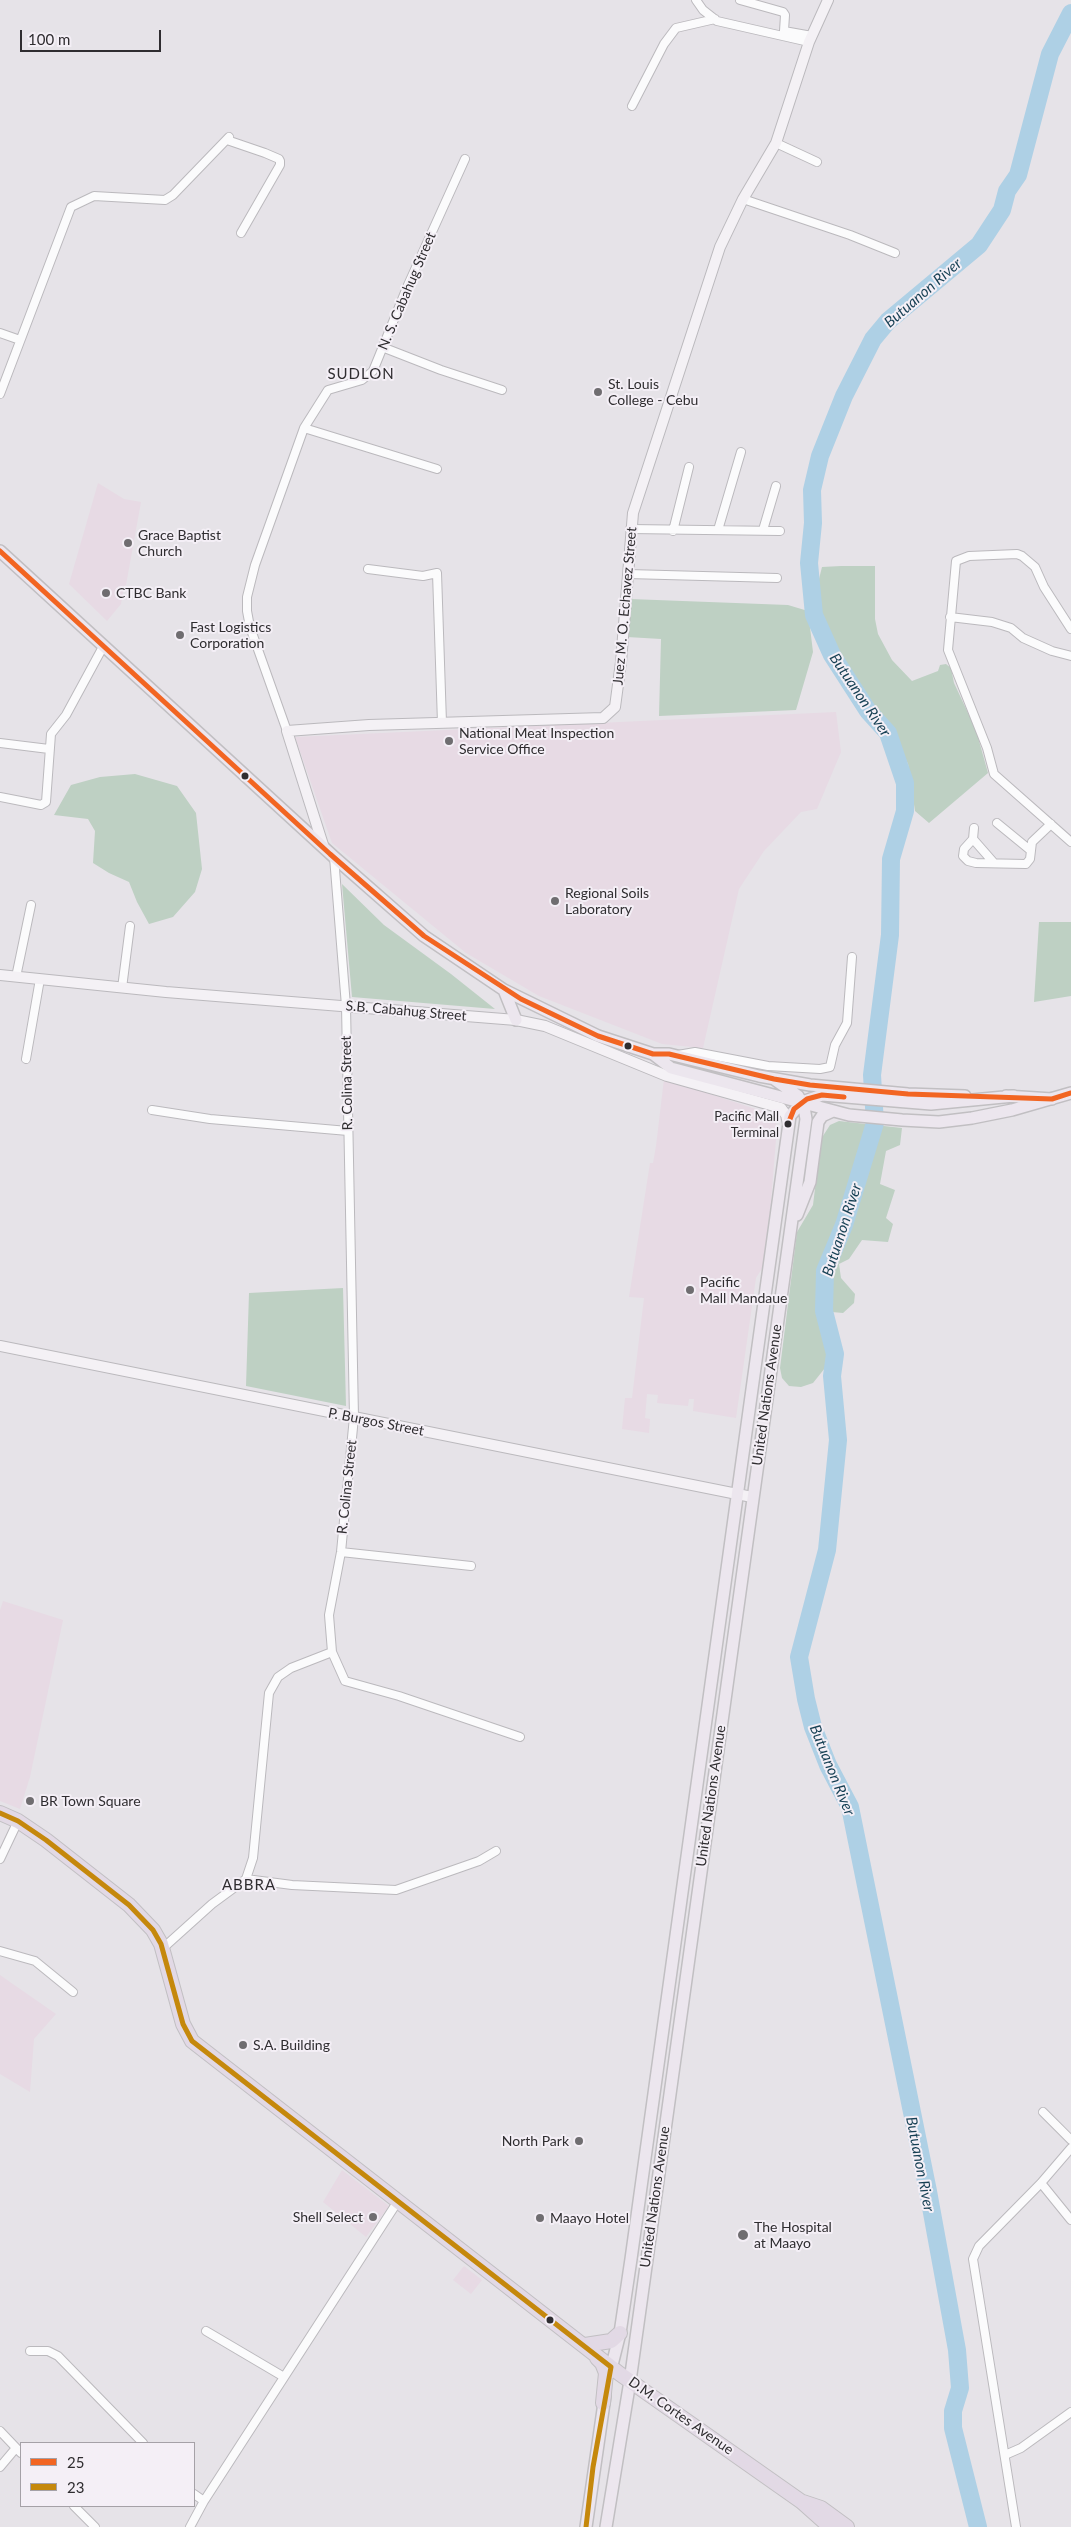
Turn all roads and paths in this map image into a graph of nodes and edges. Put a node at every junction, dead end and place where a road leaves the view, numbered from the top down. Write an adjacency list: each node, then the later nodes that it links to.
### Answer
1 (696, 0): 4 (street)
2 (740, 0): 5 (street)
3 (828, 0): 5 (street, Juez M. O. Echavez Street)
4 (715, 19): 5 (street); 6 (street)
5 (810, 39): 7 (street, Juez M. O. Echavez Street)
6 (632, 106)
7 (776, 142): 9 (street); 10 (street, Juez M. O. Echavez Street)
8 (465, 158): 15 (street, N. S. Cabahug Street)
9 (817, 162)
10 (743, 199): 12 (street); 23 (street, Juez M. O. Echavez Street)
11 (241, 233): 14 (street)
12 (896, 253)
13 (0, 333): 14 (street)
14 (20, 340): 17 (street)
15 (382, 347): 16 (street); 18 (street, N. S. Cabahug Street)
16 (502, 390)
17 (0, 394)
18 (304, 428): 21 (street); 37 (street, N. S. Cabahug Street)
19 (741, 452): 24 (street)
20 (689, 467): 26 (street)
21 (437, 469)
22 (776, 486): 25 (street)
23 (630, 529): 26 (street); 30 (street, Juez M. O. Echavez Street)
24 (718, 530): 25 (street); 26 (street)
25 (763, 530): 27 (street)
26 (673, 531)
27 (780, 531)
28 (0, 551): 34 (main road)
29 (368, 569): 36 (street)
30 (628, 574): 31 (street); 36 (street, Juez M. O. Echavez Street)
31 (778, 578)
32 (950, 617): 33 (street); 35 (street); 42 (street)
33 (1071, 629)
34 (104, 645): 39 (street); 46 (main road)
35 (1071, 656)
36 (442, 723): 37 (street, Juez M. O. Echavez Street)
37 (287, 731): 46 (street, N. S. Cabahug Street)
38 (0, 743): 39 (street)
39 (49, 748): 40 (street)
40 (0, 797)
41 (997, 823): 47 (street)
42 (1051, 824): 45 (street); 47 (street)
43 (974, 828): 44 (street)
44 (973, 839): 49 (street); 49 (street)
45 (1071, 842)
46 (324, 849): 48 (main road)
47 (1030, 850): 49 (street)
48 (334, 857): 57 (main road); 58 (street, R. Colina Street)
49 (994, 863)
50 (31, 905): 54 (street)
51 (130, 926): 56 (street)
52 (852, 957): 61 (street)
53 (0, 975): 54 (street, S.B. Cabahug Street)
54 (16, 977): 55 (street, S.B. Cabahug Street)
55 (40, 979): 56 (street, S.B. Cabahug Street); 62 (street)
56 (122, 988): 58 (street, S.B. Cabahug Street)
57 (504, 990): 59 (main road); 60 (main road)
58 (346, 1006): 59 (street, S.B. Cabahug Street); 71 (street, R. Colina Street)
59 (516, 1020): 70 (street, S.B. Cabahug Street)
60 (653, 1054): 61 (main road); 67 (main road)
61 (676, 1056): 63 (main road)
62 (26, 1058)
63 (774, 1079): 65 (main road); 67 (main road)
64 (1071, 1093): 66 (main road)
65 (851, 1094): 66 (main road); 67 (main road)
66 (1052, 1099): 69 (main road)
67 (802, 1102): 69 (main road); 70 (main road); 72 (main road, United Nations Avenue)
68 (152, 1110): 71 (street)
69 (833, 1111): 72 (main road)
70 (788, 1124): 75 (main road, United Nations Avenue)
71 (348, 1130): 74 (street, R. Colina Street)
72 (790, 1233): 76 (main road, United Nations Avenue)
73 (0, 1346): 74 (street, P. Burgos Street)
74 (354, 1417): 75 (street, P. Burgos Street); 77 (street, R. Colina Street)
75 (737, 1494): 76 (street, P. Burgos Street); 96 (main road, United Nations Avenue)
76 (752, 1497): 101 (main road, United Nations Avenue)
77 (340, 1552): 78 (street); 79 (street, R. Colina Street)
78 (471, 1566)
79 (332, 1652): 80 (street, R. Colina Street); 85 (street)
80 (520, 1737)
81 (0, 1813): 82 (highway, D.M. Cortes Avenue)
82 (18, 1821): 84 (street); 86 (highway, D.M. Cortes Avenue)
83 (496, 1851): 85 (street)
84 (0, 1858)
85 (246, 1879): 86 (street)
86 (162, 1949): 93 (highway, D.M. Cortes Avenue)
87 (0, 1951): 88 (street)
88 (73, 1992)
89 (1043, 2112): 90 (street)
90 (1071, 2140)
91 (1071, 2148): 92 (street)
92 (1041, 2183): 94 (street); 107 (street)
93 (398, 2201): 97 (highway, D.M. Cortes Avenue); 100 (street)
94 (1071, 2220)
95 (206, 2331): 100 (street)
96 (620, 2333): 97 (highway); 99 (main road, United Nations Avenue)
97 (585, 2344): 99 (highway, D.M. Cortes Avenue); 102 (highway)
98 (30, 2351): 105 (street)
99 (612, 2367): 101 (highway, D.M. Cortes Avenue); 102 (main road, United Nations Avenue)
100 (284, 2377): 110 (street)
101 (630, 2381): 111 (highway, D.M. Cortes Avenue); 116 (main road, United Nations Avenue)
102 (603, 2403): 115 (main road, United Nations Avenue)
103 (1071, 2412): 107 (street)
104 (0, 2431): 106 (street)
105 (142, 2442)
106 (19, 2450): 108 (street)
107 (1005, 2455): 119 (street)
108 (0, 2468)
109 (195, 2495): 110 (street)
110 (204, 2501): 114 (street)
111 (802, 2502): 117 (highway, D.M. Cortes Avenue); 118 (highway, D.M. Cortes Avenue)
112 (75, 2507): 113 (street)
113 (95, 2527)
114 (190, 2527)
115 (586, 2527)
116 (606, 2527)
117 (830, 2527)
118 (847, 2527)
119 (1016, 2527)

